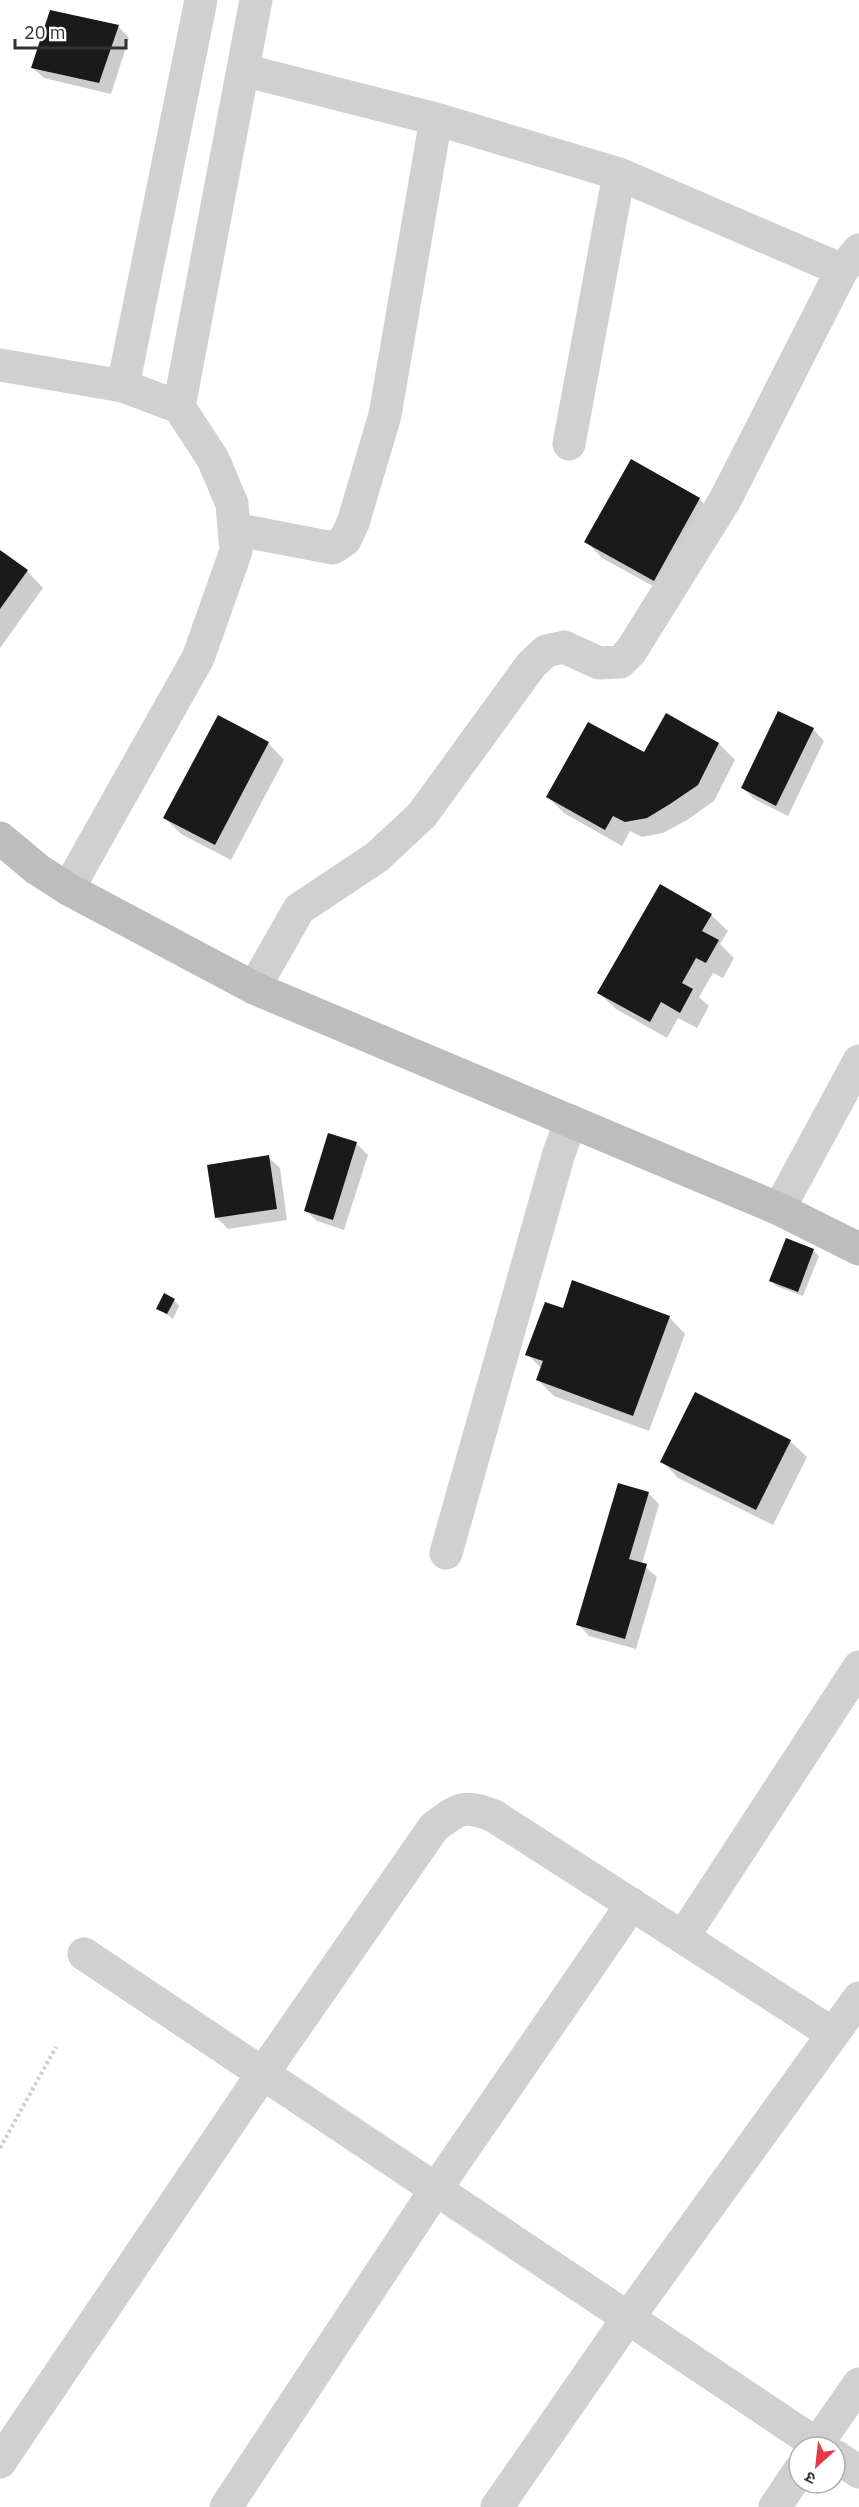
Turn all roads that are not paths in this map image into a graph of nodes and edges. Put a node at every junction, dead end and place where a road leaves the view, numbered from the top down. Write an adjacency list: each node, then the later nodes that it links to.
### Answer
1 (201, 0): 8 (street)
2 (256, 0): 3 (street)
3 (243, 70): 4 (street); 9 (street)
4 (436, 119): 5 (street); 11 (street)
5 (619, 174): 6 (street); 10 (street)
6 (850, 260): 14 (street)
7 (0, 365): 8 (street)
8 (123, 386): 9 (street)
9 (179, 407): 11 (street)
10 (569, 444)
11 (234, 529): 13 (street)
12 (0, 838): 13 (main road)
13 (68, 889): 14 (main road)
14 (254, 988): 16 (main road)
15 (859, 1061): 17 (street)
16 (570, 1121): 17 (main road); 19 (street)
17 (779, 1209): 18 (main road)
18 (859, 1249)
19 (446, 1553)
20 (859, 1667): 22 (street)
21 (632, 1904): 22 (street); 26 (street); 27 (street)
22 (683, 1937): 25 (street)
23 (84, 1954): 26 (street)
24 (859, 1998): 25 (street)
25 (833, 2034): 28 (street)
26 (263, 2073): 27 (street); 32 (street)
27 (436, 2189): 28 (street); 34 (street)
28 (628, 2318): 30 (street); 35 (street)
29 (859, 2384): 31 (street)
30 (801, 2435)
31 (830, 2435)
32 (0, 2462)
33 (787, 2489): 36 (street)
34 (226, 2507)
35 (498, 2507)
36 (775, 2507)

